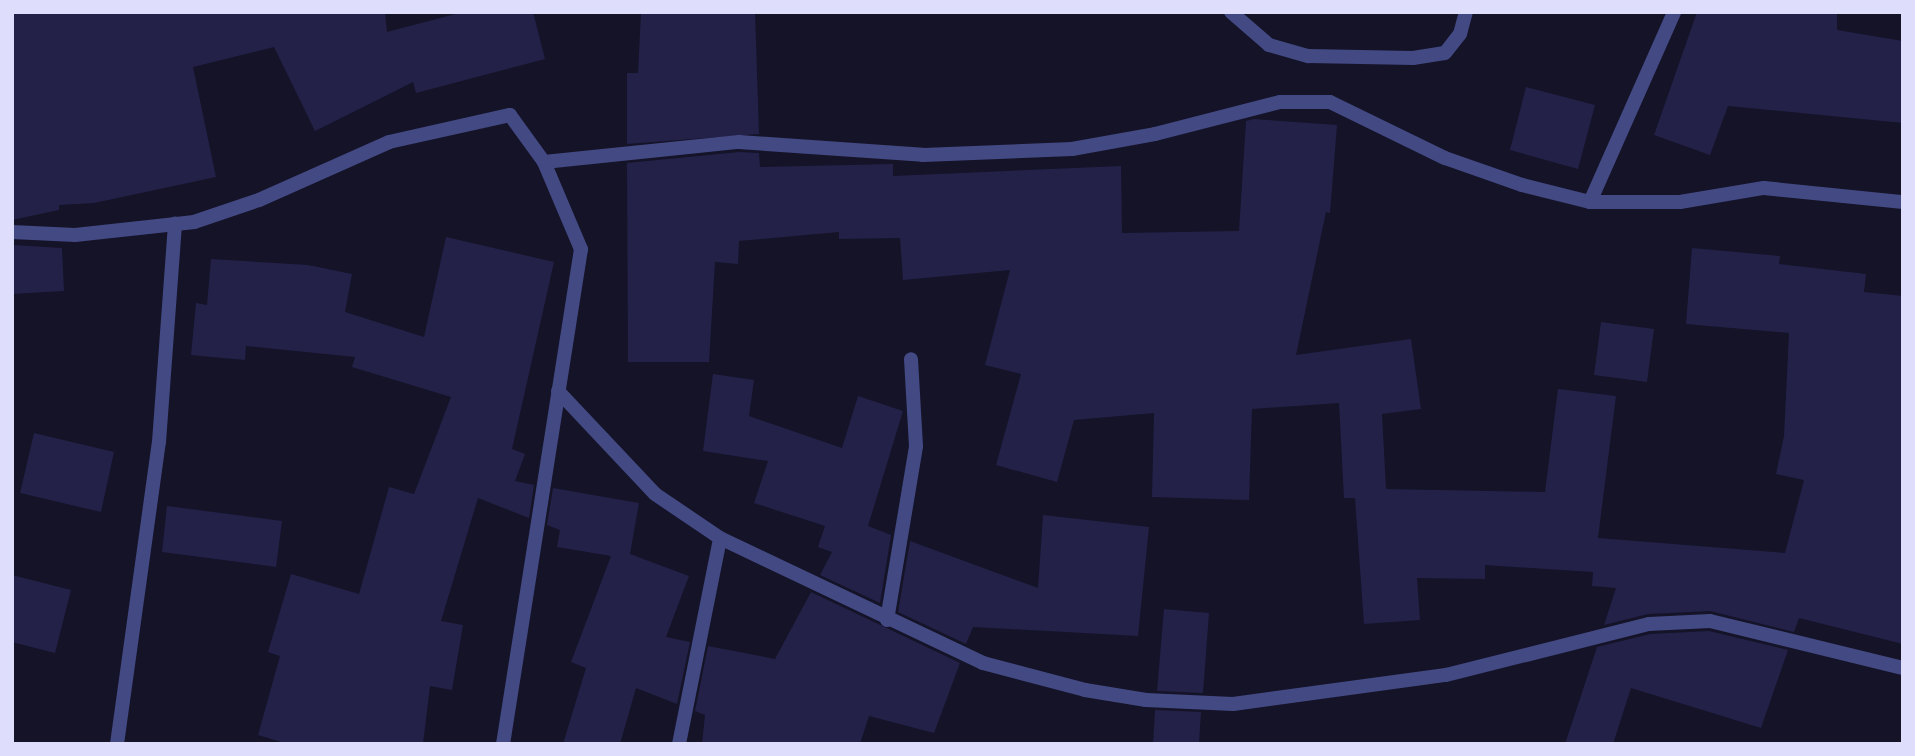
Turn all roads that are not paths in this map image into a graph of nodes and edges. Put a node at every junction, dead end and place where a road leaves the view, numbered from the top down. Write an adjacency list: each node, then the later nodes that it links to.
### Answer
1 (1231, 12): 2 (street)
2 (1466, 12)
3 (1674, 12): 5 (street)
4 (544, 162): 5 (street); 7 (street); 10 (street)
5 (1590, 202): 6 (street)
6 (1903, 202)
7 (174, 224): 8 (street); 14 (street)
8 (12, 232)
9 (911, 359): 12 (street)
10 (558, 391): 11 (street); 15 (street)
11 (720, 538): 12 (street); 16 (street)
12 (887, 620): 13 (street)
13 (1903, 668)
14 (117, 744)
15 (503, 744)
16 (679, 744)

